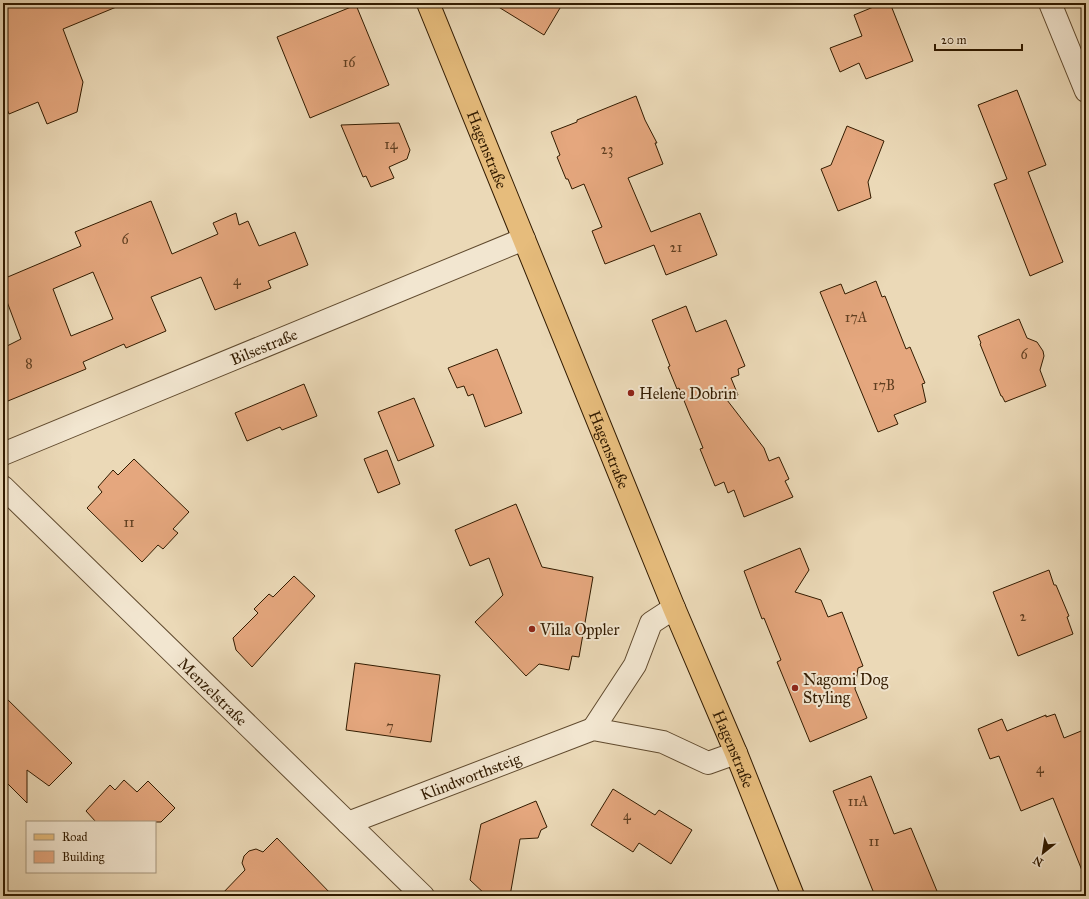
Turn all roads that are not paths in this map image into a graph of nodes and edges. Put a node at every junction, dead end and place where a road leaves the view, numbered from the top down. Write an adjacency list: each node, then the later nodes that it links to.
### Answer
1 (428, 3): 4 (main road, Hagenstraße)
2 (1050, 3): 3 (street)
3 (1086, 91)
4 (524, 239): 5 (street, Bilsestraße); 7 (main road, Hagenstraße)
5 (3, 454)
6 (3, 488): 10 (street, Menzelstraße)
7 (674, 608): 8 (street); 9 (main road, Hagenstraße)
8 (593, 729): 9 (street); 10 (street, Klindworthsteig)
9 (736, 752): 12 (main road, Hagenstraße)
10 (348, 823): 11 (street, Menzelstraße)
11 (423, 896)
12 (793, 896)

